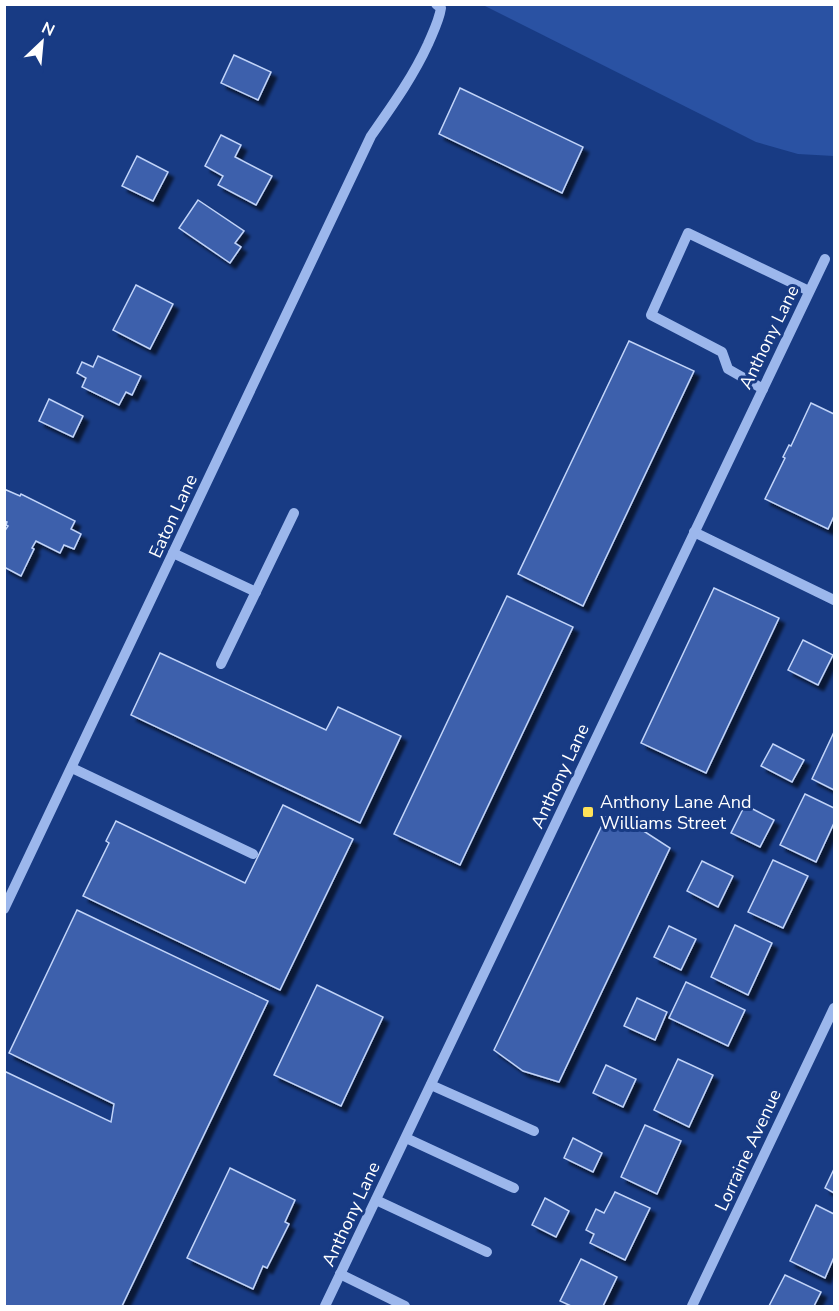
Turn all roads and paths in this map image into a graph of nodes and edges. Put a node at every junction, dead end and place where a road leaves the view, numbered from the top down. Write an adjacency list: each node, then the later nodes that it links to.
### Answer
1 (436, 4): 7 (street, Eaton Lane)
2 (825, 259): 3 (street, Anthony Lane)
3 (809, 291): 4 (street, Anthony Lane); 4 (street)
4 (763, 389): 6 (street, Anthony Lane)
5 (294, 513): 8 (street)
6 (694, 532): 9 (street); 15 (street, Anthony Lane)
7 (173, 554): 8 (street); 11 (street, Eaton Lane)
8 (256, 592): 10 (street)
9 (834, 600)
10 (221, 664)
11 (72, 768): 12 (street); 13 (street, Eaton Lane)
12 (253, 854)
13 (4, 909)
14 (834, 1008): 24 (street, Lorraine Avenue)
15 (430, 1085): 16 (street); 17 (street, Anthony Lane)
16 (534, 1131)
17 (406, 1137): 18 (street); 19 (street, Anthony Lane)
18 (514, 1188)
19 (376, 1200): 20 (street); 21 (street, Anthony Lane)
20 (487, 1252)
21 (340, 1274): 22 (street, Anthony Lane); 23 (street)
22 (325, 1306)
23 (405, 1306)
24 (692, 1306)

